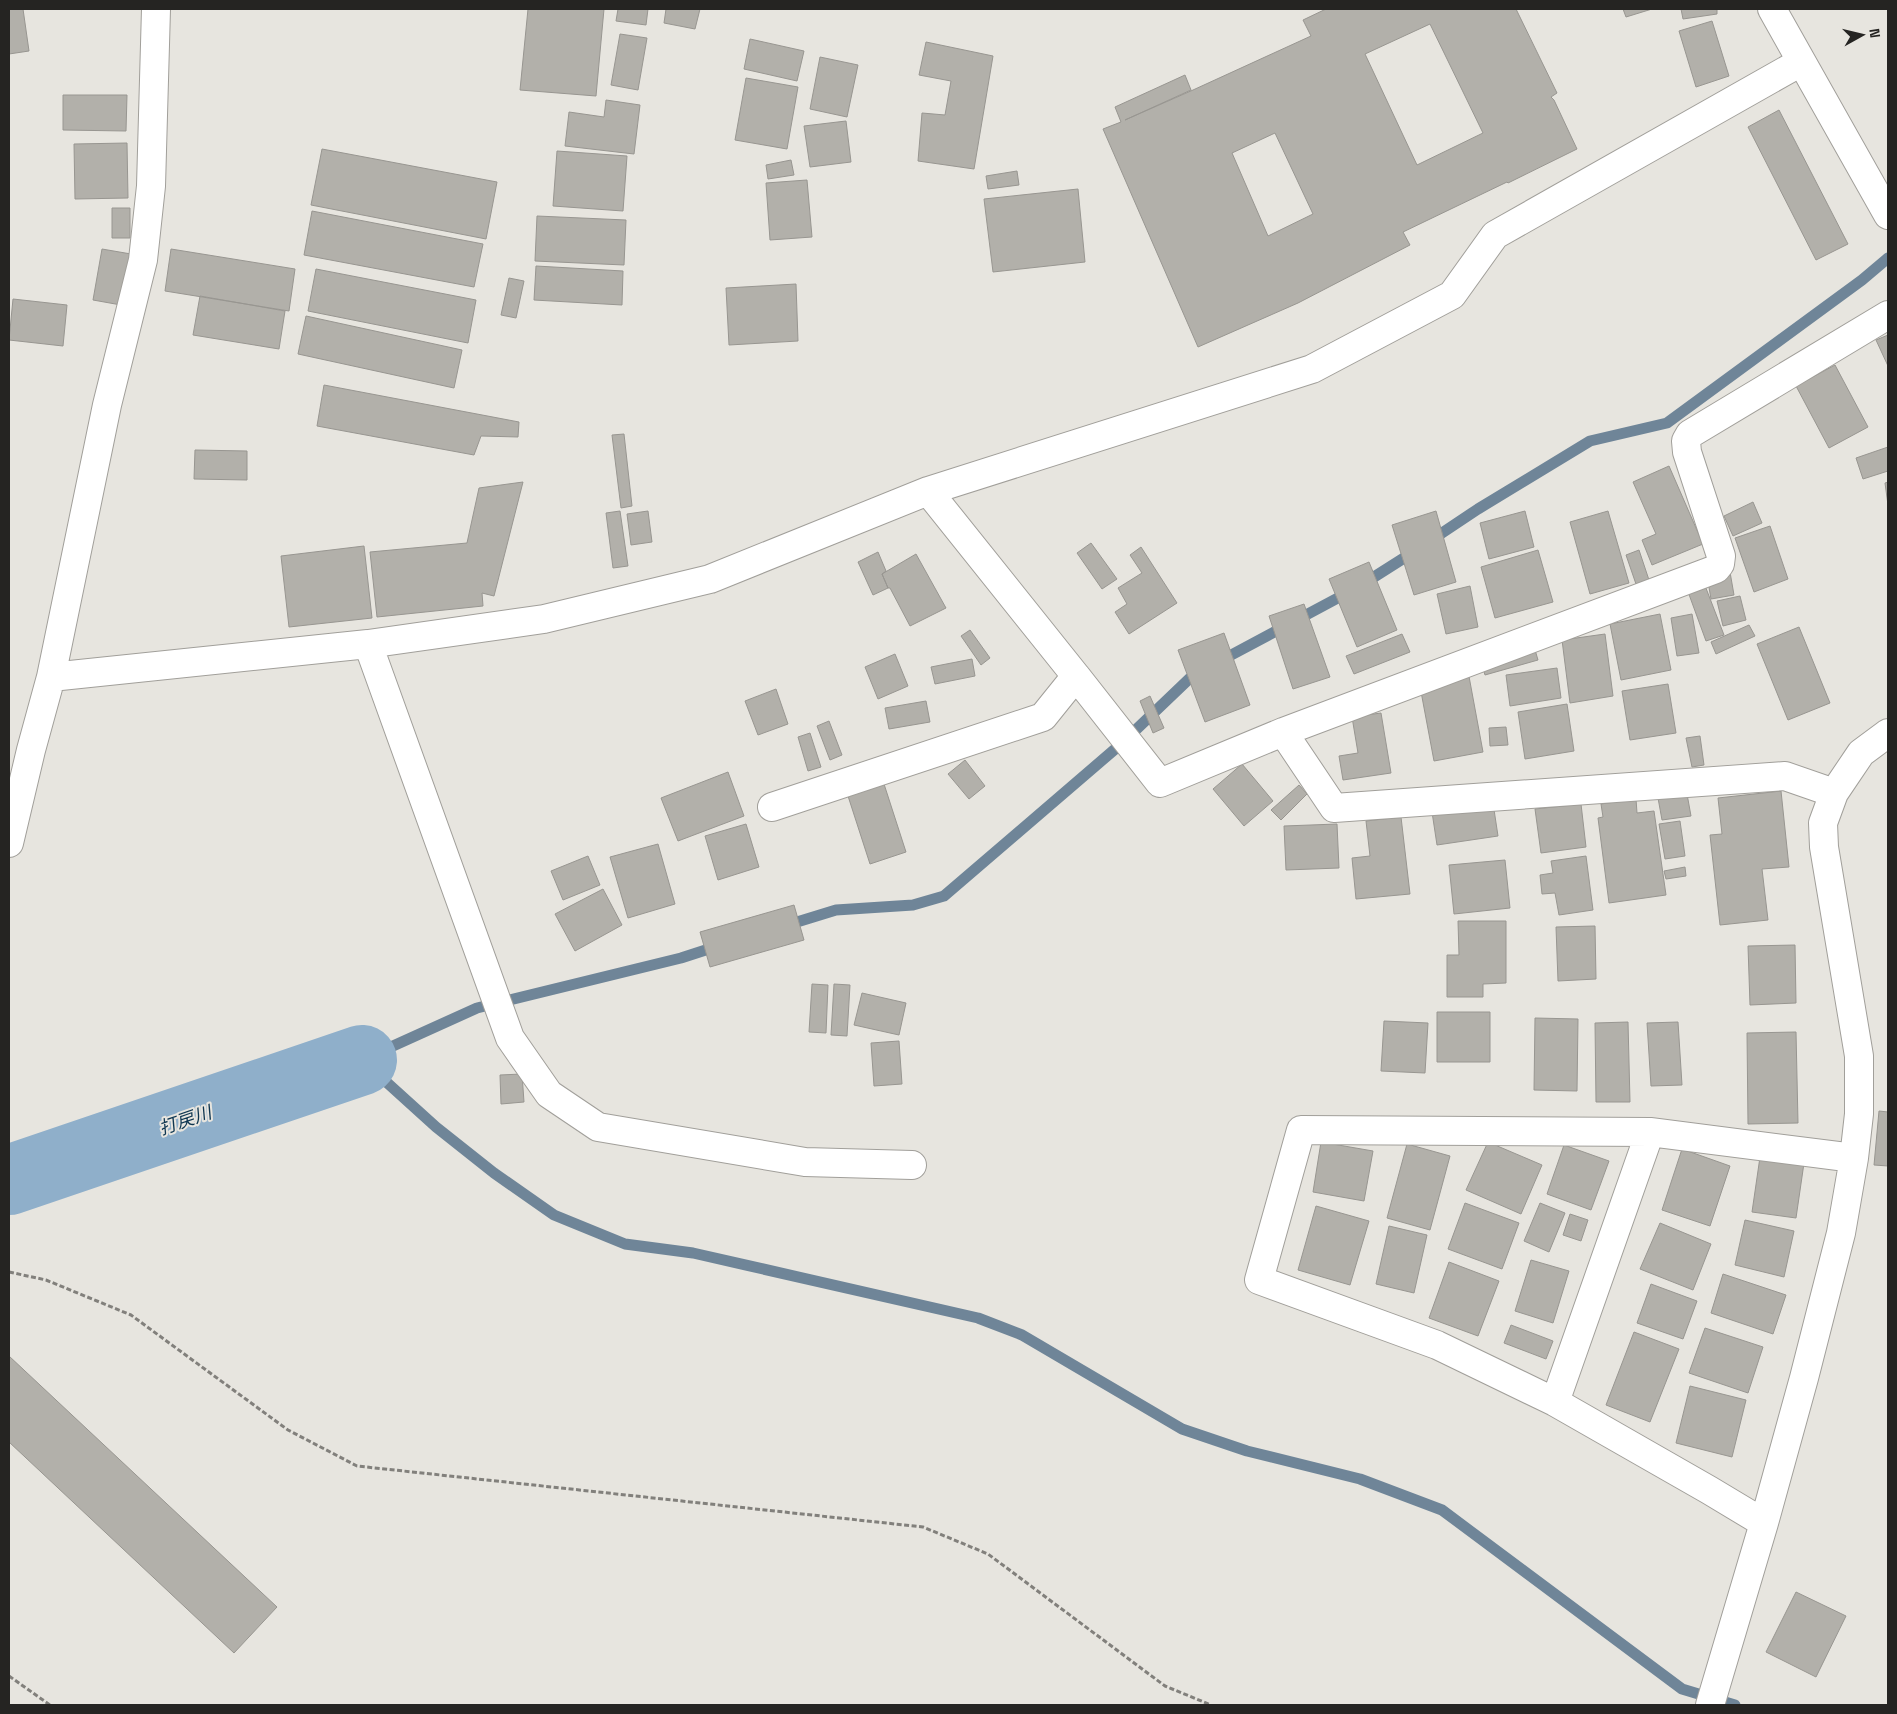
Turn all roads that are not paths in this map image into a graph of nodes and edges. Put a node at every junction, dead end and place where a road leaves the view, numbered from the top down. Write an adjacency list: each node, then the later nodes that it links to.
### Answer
1 (156, 9): 9 (street)
2 (1772, 9): 3 (street)
3 (1801, 62): 4 (street); 6 (street)
4 (1888, 215)
5 (1888, 315): 10 (street)
6 (928, 491): 7 (street); 8 (street)
7 (368, 644): 9 (street); 18 (street)
8 (1076, 676): 10 (street); 14 (street)
9 (51, 677): 12 (street)
10 (1283, 732): 13 (street)
11 (1888, 733): 13 (street)
12 (20, 752): 15 (street)
13 (1834, 792): 17 (street)
14 (772, 807)
15 (9, 843)
16 (1650, 1132): 17 (street); 19 (street); 19 (street)
17 (1854, 1158): 20 (street)
18 (912, 1165)
19 (1555, 1402): 20 (street)
20 (1764, 1523): 21 (street)
21 (1713, 1696)

